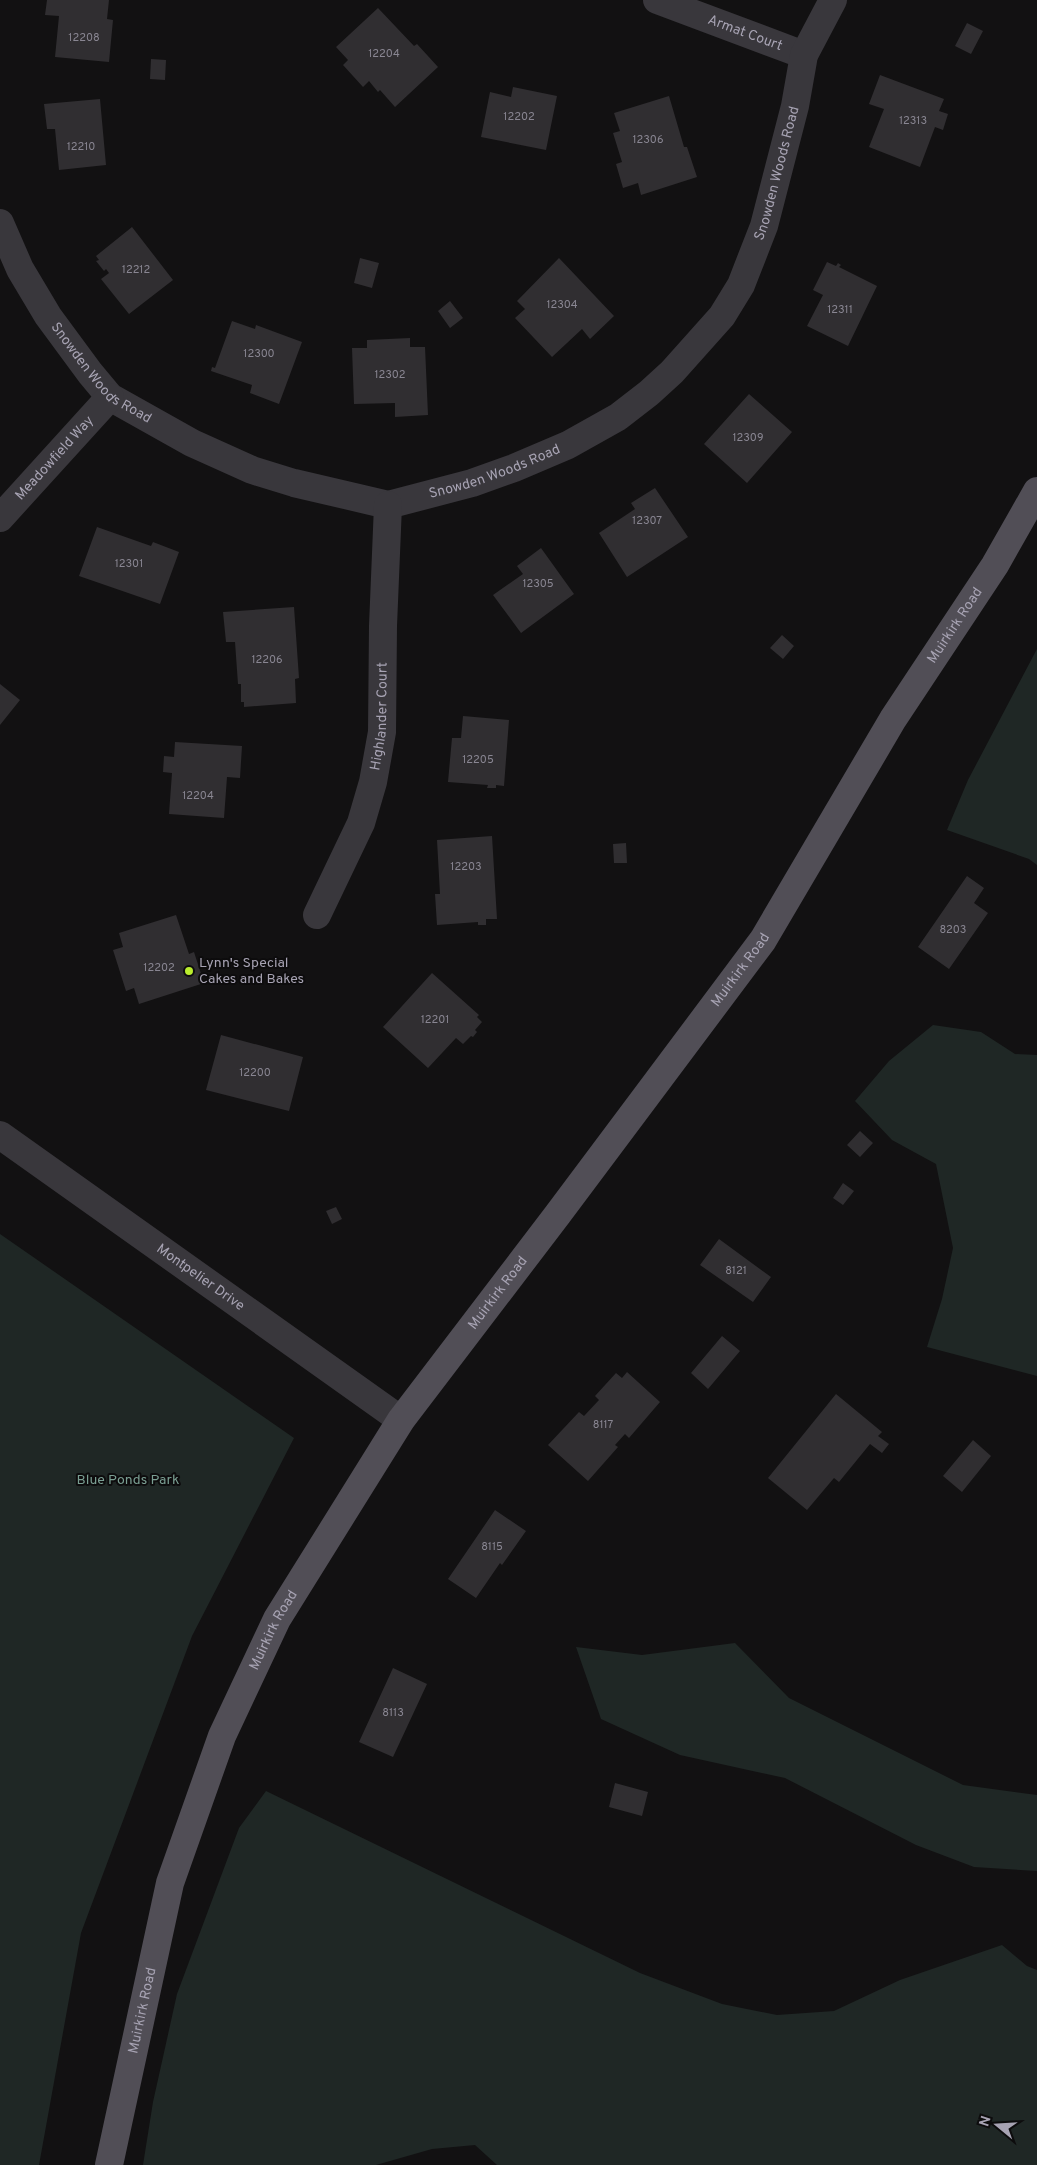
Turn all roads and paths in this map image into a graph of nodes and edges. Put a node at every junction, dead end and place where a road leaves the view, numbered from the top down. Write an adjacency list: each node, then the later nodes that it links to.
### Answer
1 (657, 0): 3 (street, Armat Court)
2 (833, 0): 3 (street, Snowden Woods Road)
3 (804, 55): 7 (street, Snowden Woods Road)
4 (0, 223): 5 (street, Snowden Woods Road)
5 (110, 397): 7 (street, Snowden Woods Road); 8 (street, Meadowfield Way)
6 (1037, 491): 11 (main road, Muirkirk Road)
7 (388, 505): 9 (street, Highlander Court)
8 (0, 518)
9 (317, 915)
10 (0, 1135): 11 (street, Montpelier Drive)
11 (402, 1420): 12 (main road, Muirkirk Road)
12 (109, 2165)

